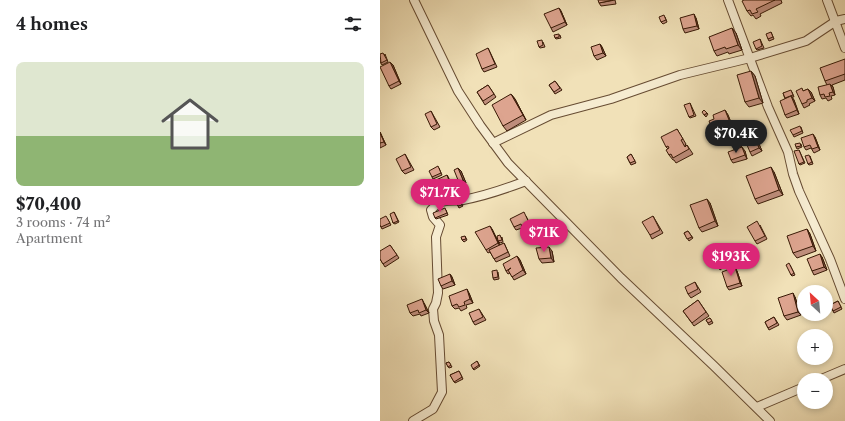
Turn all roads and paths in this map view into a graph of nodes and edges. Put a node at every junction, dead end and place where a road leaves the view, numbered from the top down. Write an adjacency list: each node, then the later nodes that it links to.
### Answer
1 (414, 0): 8 (street)
2 (728, 0): 7 (street)
3 (827, 0): 5 (street)
4 (845, 19): 5 (street)
5 (836, 21): 6 (street); 7 (street)
6 (845, 48)
7 (750, 58): 8 (street); 10 (street)
8 (493, 143): 9 (street)
9 (526, 181): 14 (street); 15 (street)
10 (845, 299)
11 (845, 369): 12 (street)
12 (833, 374)
13 (797, 390): 14 (street)
14 (757, 407): 16 (street)
15 (413, 421)
16 (770, 421)

